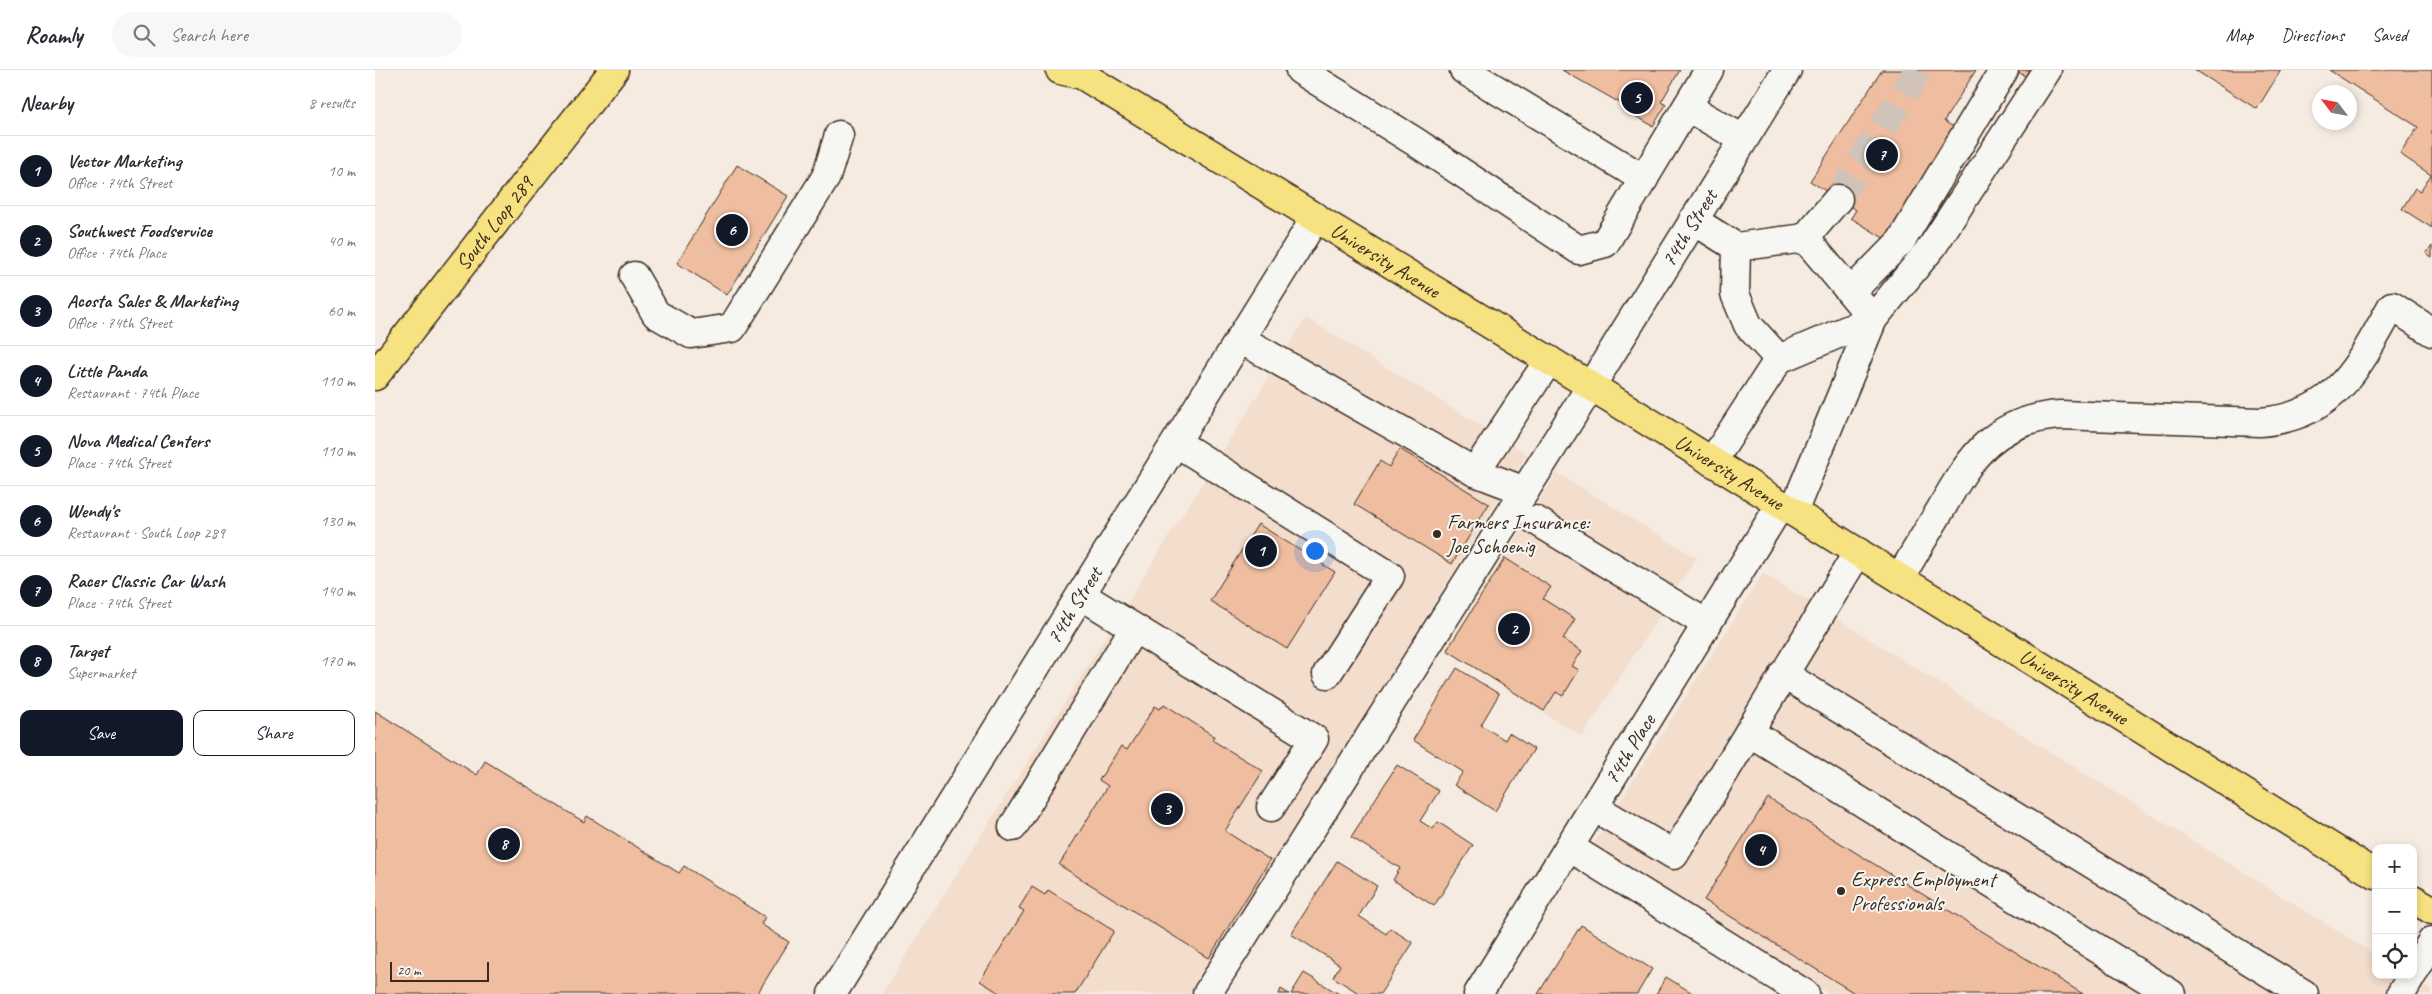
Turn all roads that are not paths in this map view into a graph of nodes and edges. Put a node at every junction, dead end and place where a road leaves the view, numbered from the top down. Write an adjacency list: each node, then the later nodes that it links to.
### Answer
1 (597, 70): 11 (main road)
2 (614, 70): 11 (main road, South Loop 289)
3 (627, 70): 11 (main road)
4 (1300, 70): 15 (street)
5 (1465, 70): 15 (street)
6 (1709, 70): 12 (street)
7 (1787, 70): 14 (street, 74th Street)
8 (2004, 70): 22 (street)
9 (2047, 70): 23 (street)
10 (1074, 72): 17 (main road, University Avenue)
11 (593, 97): 28 (main road, South Loop 289)
12 (1687, 107): 14 (street); 15 (street)
13 (839, 135): 21 (street)
14 (1743, 139): 18 (street, 74th Street)
15 (1644, 179)
16 (1838, 199): 19 (street)
17 (1316, 217): 25 (street, 74th Street); 27 (main road, University Avenue)
18 (1693, 220): 20 (street); 29 (street, 74th Street)
19 (1805, 238): 20 (street); 22 (street)
20 (1736, 247): 26 (street)
21 (634, 276)
22 (1851, 292): 23 (street)
23 (1873, 319): 26 (street); 34 (street, 74th Place)
24 (2432, 332): 37 (street)
25 (1240, 339): 30 (street, 74th Street); 32 (street)
26 (1779, 359): 31 (street)
27 (1549, 360): 29 (main road, University Avenue); 32 (street)
28 (375, 376)
29 (1591, 386): 31 (main road, University Avenue); 33 (street, 74th Street)
30 (1177, 443): 38 (street, 74th Street); 41 (street)
31 (1712, 462): 34 (main road, University Avenue)
32 (1475, 472): 33 (street)
33 (1525, 491): 55 (street, 74th Street)
34 (1787, 508): 36 (main road, University Avenue); 39 (street, 74th Place)
35 (1535, 520): 39 (street)
36 (1858, 552): 37 (main road, University Avenue); 42 (street)
37 (1900, 578): 48 (main road, University Avenue)
38 (1081, 595): 40 (street); 54 (street, 74th Street)
39 (1707, 624): 45 (street, 74th Place)
40 (1134, 628): 44 (street); 46 (street)
41 (1327, 674)
42 (1783, 674): 43 (street); 59 (street)
43 (1749, 732): 45 (street); 58 (street)
44 (1271, 806)
45 (1594, 807): 47 (street, 74th Place)
46 (1013, 827)
47 (1569, 847): 56 (street, 74th Place); 57 (street)
48 (2372, 873)
49 (2417, 901): 50 (main road)
50 (2432, 910)
51 (2432, 941): 52 (street)
52 (2417, 967)
53 (2410, 979): 60 (street)
54 (832, 994)
55 (1207, 994)
56 (1478, 994)
57 (1805, 994)
58 (2171, 994)
59 (2304, 994)
60 (2401, 994)

